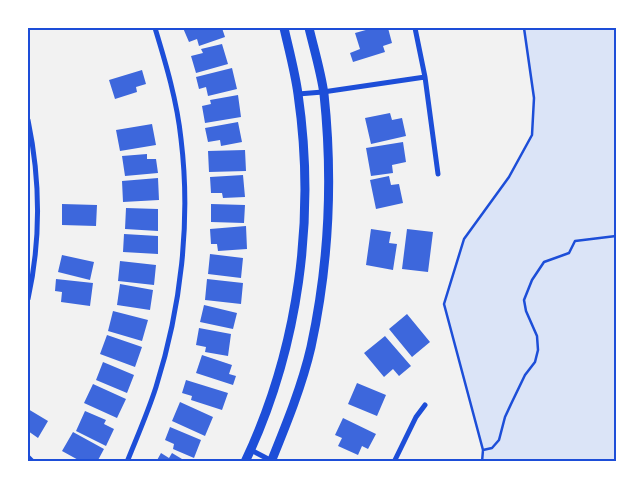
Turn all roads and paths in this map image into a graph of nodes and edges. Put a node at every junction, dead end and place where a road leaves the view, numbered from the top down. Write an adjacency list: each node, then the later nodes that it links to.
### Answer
1 (155, 28): 19 (street)
2 (284, 28): 8 (street)
3 (309, 28): 7 (street)
4 (415, 28): 6 (street)
5 (524, 28): 15 (path)
6 (425, 77): 7 (street); 10 (street)
7 (324, 92): 8 (street); 17 (street)
8 (298, 94): 14 (street)
9 (28, 120): 12 (street)
10 (438, 174)
11 (616, 236): 15 (path)
12 (28, 299)
13 (425, 405): 21 (street)
14 (250, 450): 17 (street); 20 (street)
15 (483, 450): 22 (path)
16 (28, 457): 18 (street)
17 (271, 461)
18 (33, 462)
19 (127, 462)
20 (245, 462)
21 (394, 462)
22 (482, 462)

